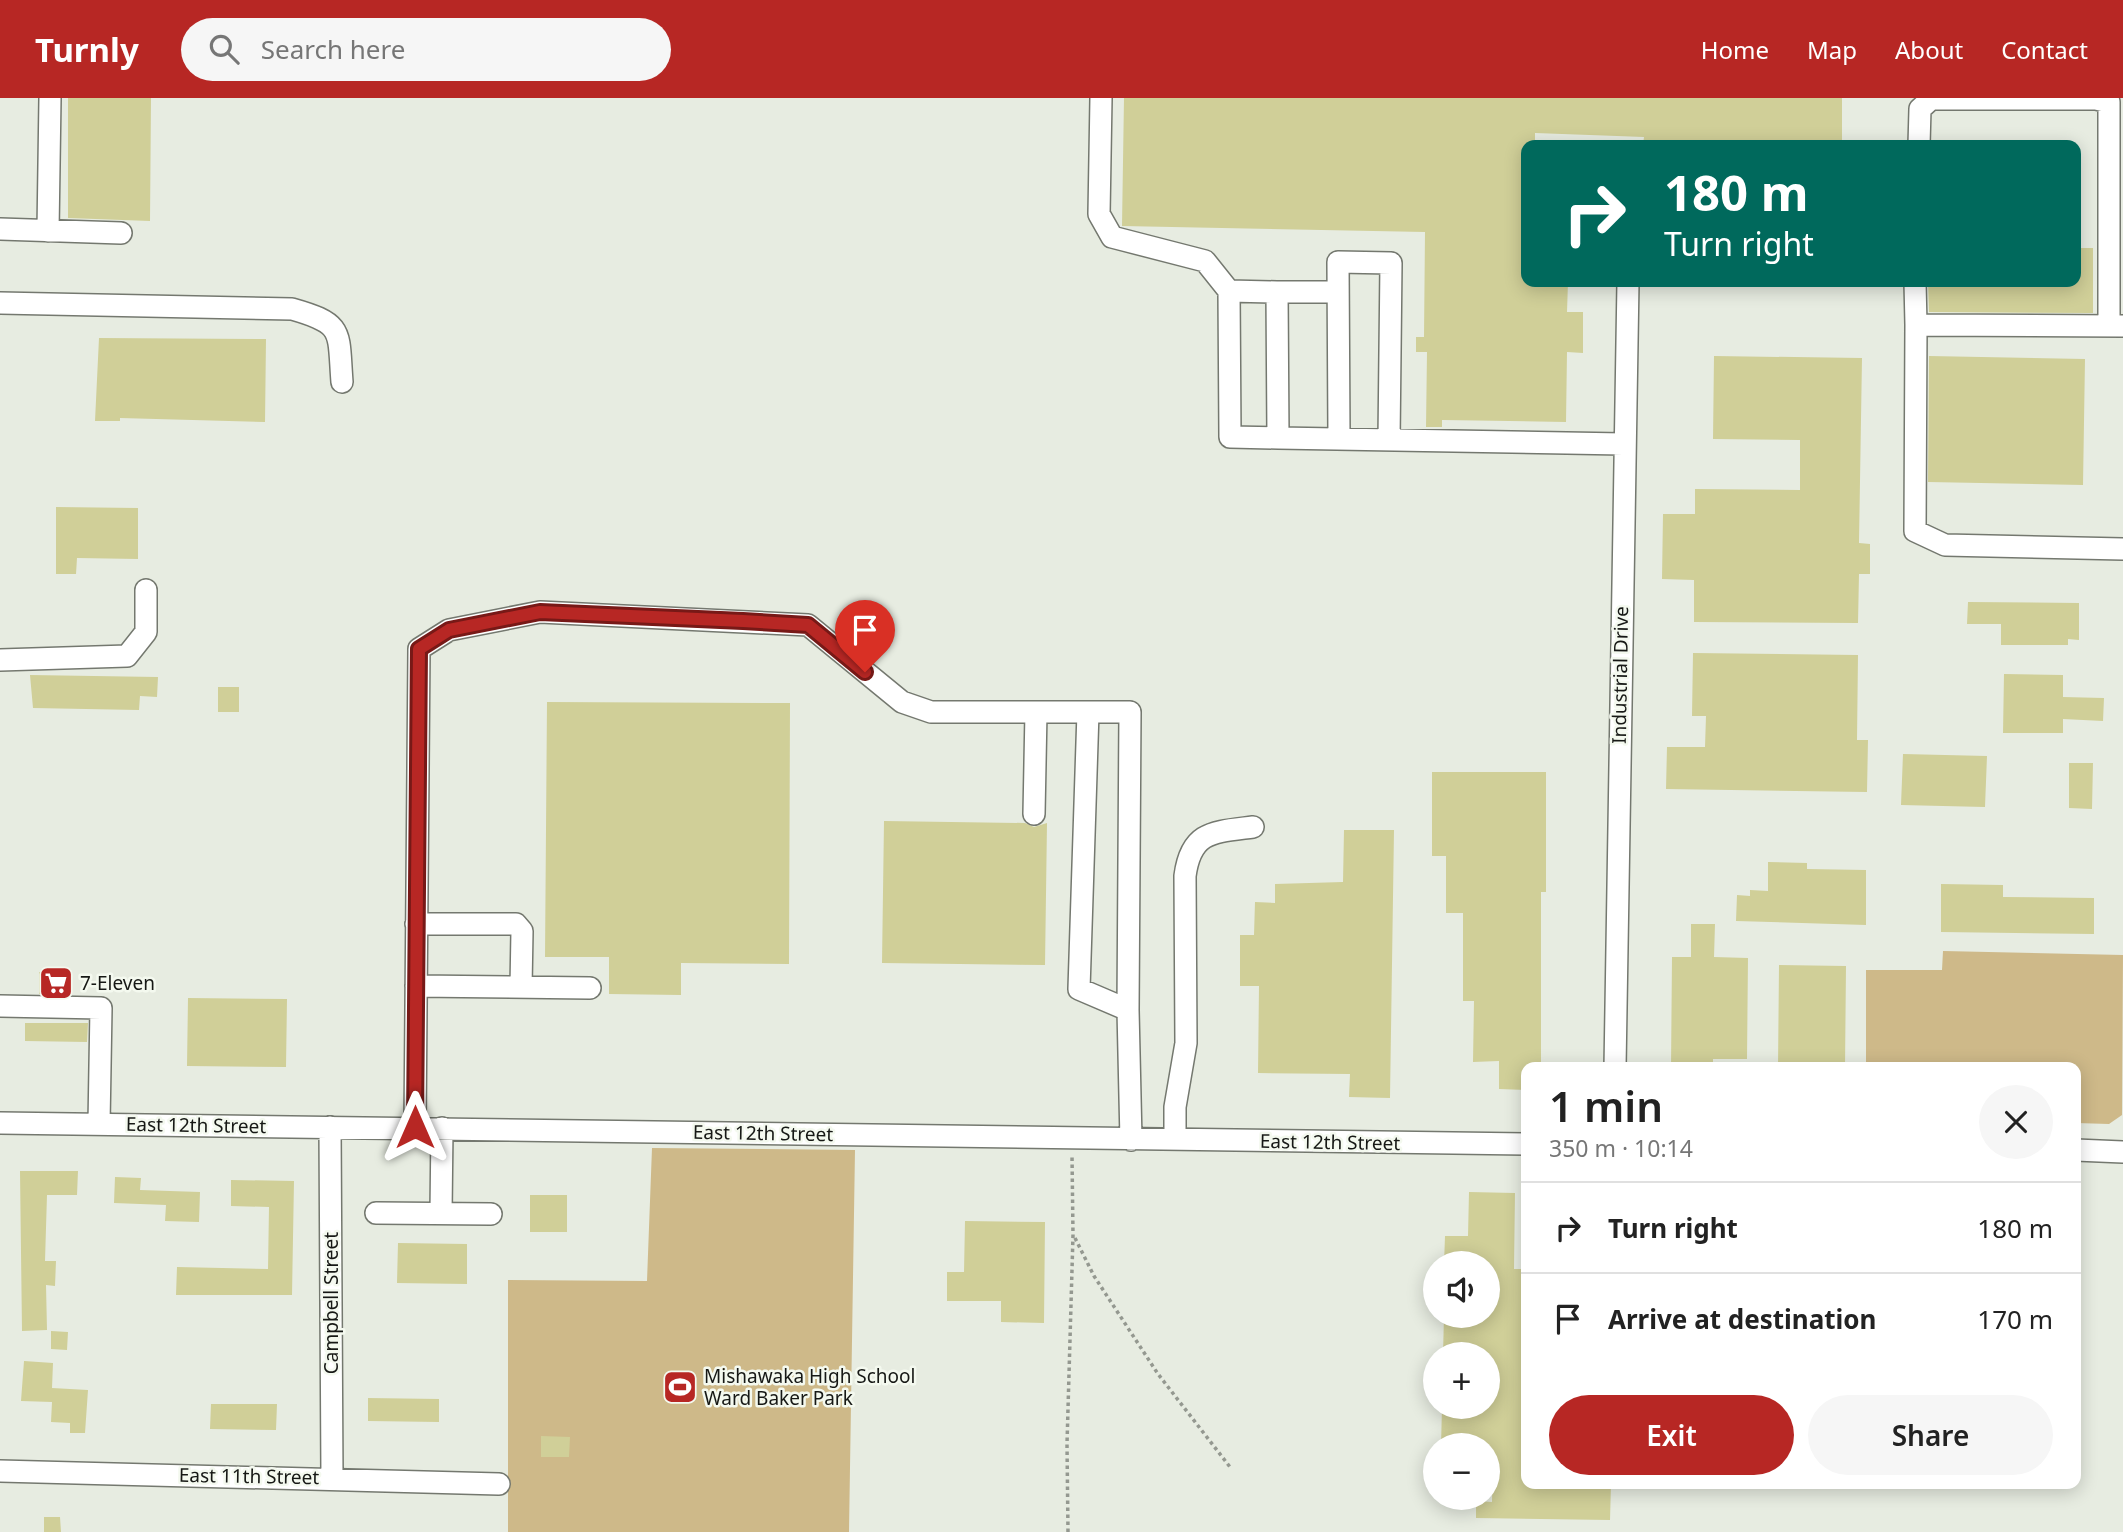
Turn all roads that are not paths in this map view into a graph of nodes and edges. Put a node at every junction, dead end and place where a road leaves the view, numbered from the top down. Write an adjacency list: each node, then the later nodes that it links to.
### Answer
1 (50, 98): 6 (street)
2 (1101, 98): 10 (street)
3 (2101, 99): 4 (street); 15 (street)
4 (1919, 140)
5 (0, 229): 6 (street)
6 (48, 231): 7 (street)
7 (121, 233)
8 (1628, 287): 20 (street, Industrial Drive)
9 (1915, 287): 14 (street)
10 (1229, 291): 11 (street); 17 (street)
11 (1277, 292): 12 (street); 17 (street)
12 (1338, 292): 18 (street); 19 (street)
13 (0, 303): 16 (street)
14 (1916, 326): 15 (street); 21 (street)
15 (2116, 326)
16 (342, 382)
17 (1278, 438): 18 (street)
18 (1339, 438): 19 (street)
19 (1389, 440): 20 (street)
20 (1623, 444): 34 (street, Industrial Drive)
21 (2123, 549)
22 (146, 590): 23 (street)
23 (0, 660)
24 (1036, 712): 25 (street); 26 (street); 28 (street)
25 (1088, 712): 33 (street); 33 (street)
26 (1034, 814)
27 (1253, 827): 40 (street)
28 (416, 924): 29 (street); 30 (street)
29 (416, 986): 30 (street); 38 (street)
30 (522, 987): 31 (street)
31 (590, 988)
32 (0, 1006): 36 (street)
33 (1128, 1010): 41 (street)
34 (1615, 1062)
35 (0, 1124): 36 (street, East 12th Street)
36 (99, 1124): 37 (street, East 12th Street)
37 (330, 1127): 38 (street, East 12th Street); 49 (street, Campbell Street)
38 (415, 1127): 39 (street, East 12th Street)
39 (442, 1128): 41 (street, East 12th Street); 46 (street)
40 (1175, 1139): 41 (street, East 12th Street); 42 (street, East 12th Street)
41 (1131, 1140)
42 (1521, 1144)
43 (2081, 1150): 44 (street)
44 (2123, 1152)
45 (376, 1213): 46 (street)
46 (440, 1213): 47 (street)
47 (491, 1214)
48 (0, 1471): 49 (street, East 11th Street)
49 (332, 1478): 50 (street, East 11th Street)
50 (499, 1484)

